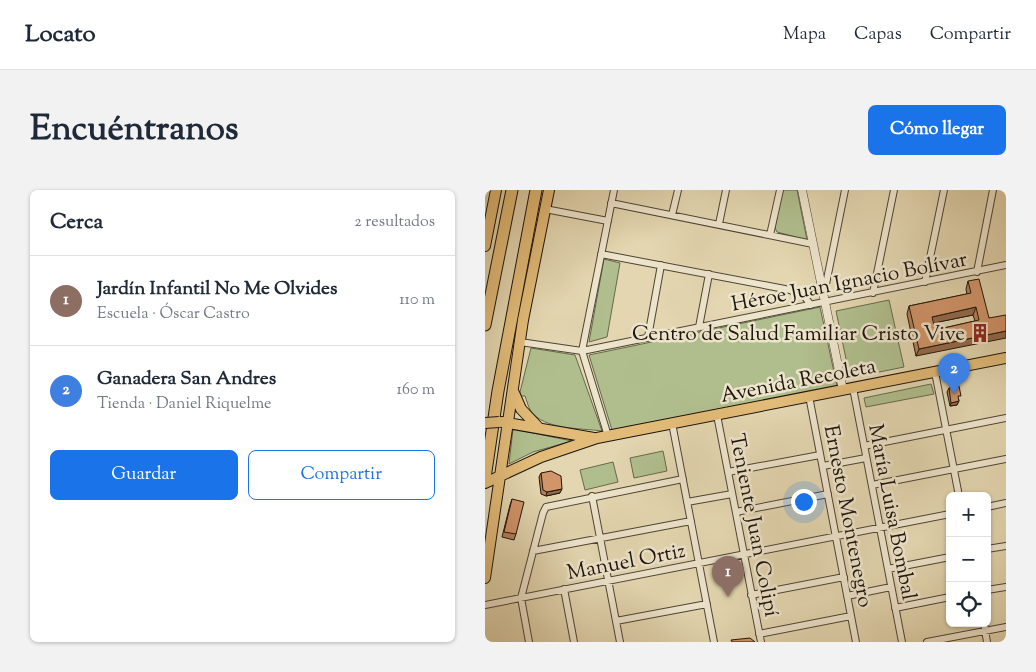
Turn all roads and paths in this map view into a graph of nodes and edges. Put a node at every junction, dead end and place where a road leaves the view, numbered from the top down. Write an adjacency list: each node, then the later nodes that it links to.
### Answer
1 (496, 190): 21 (main road)
2 (512, 190): 31 (highway)
3 (536, 190): 58 (highway)
4 (549, 190): 15 (main road)
5 (614, 190): 14 (street)
6 (678, 190): 16 (street)
7 (726, 190): 18 (street)
8 (779, 190): 19 (street)
9 (802, 190): 20 (street)
10 (845, 190): 29 (street)
11 (894, 190): 28 (street)
12 (944, 190): 27 (street)
13 (993, 190): 25 (street)
14 (611, 203): 16 (street); 17 (street)
15 (545, 209): 17 (street); 34 (main road)
16 (672, 215): 18 (street)
17 (608, 221): 22 (street)
18 (719, 224): 19 (street)
19 (771, 235): 20 (street)
20 (813, 244): 29 (street)
21 (485, 246)
22 (601, 254): 23 (street); 35 (street)
23 (661, 265): 26 (street); 33 (street)
24 (1006, 265): 25 (street, Héroe Juan Ignacio Bolívar)
25 (977, 272): 27 (street, Héroe Juan Ignacio Bolívar)
26 (709, 274): 30 (street); 32 (street)
27 (925, 282): 28 (street, Héroe Juan Ignacio Bolívar)
28 (873, 292): 29 (street, Héroe Juan Ignacio Bolívar)
29 (824, 299): 30 (street, Héroe Juan Ignacio Bolívar); 38 (street)
30 (811, 305): 32 (street, Héroe Juan Ignacio Bolívar)
31 (485, 325)
32 (699, 327): 33 (street, Héroe Juan Ignacio Bolívar)
33 (648, 337): 35 (street, Héroe Juan Ignacio Bolívar)
34 (520, 342): 35 (street, Héroe Juan Ignacio Bolívar); 39 (main road)
35 (582, 351): 48 (street)
36 (1006, 358): 37 (main road, Avenida Recoleta)
37 (935, 372): 38 (main road, Avenida Recoleta); 47 (street)
38 (848, 389): 40 (main road, Avenida Recoleta); 50 (street, María Luisa Bombal)
39 (513, 391): 43 (main road); 46 (main road)
40 (809, 396): 41 (main road, Avenida Recoleta); 51 (street, Ernesto Montenegro)
41 (717, 415): 45 (main road, Avenida Recoleta); 56 (street, Teniente Juan Colipí)
42 (1006, 418): 47 (street)
43 (503, 422): 44 (main road, Avenida Recoleta, bridge); 46 (main road, Avenida Recoleta); 58 (main road)
44 (485, 423)
45 (672, 423): 48 (main road, Avenida Recoleta); 57 (street)
46 (541, 429): 49 (main road, Avenida Recoleta)
47 (947, 430): 50 (street); 55 (street)
48 (608, 436): 49 (main road, Avenida Recoleta)
49 (597, 438): 58 (main road, Avenida Recoleta)
50 (864, 446): 52 (street, María Luisa Bombal)
51 (820, 455): 54 (street, Ernesto Montenegro); 56 (street)
52 (866, 458): 54 (street); 59 (street, María Luisa Bombal)
53 (1006, 459): 55 (street)
54 (823, 466): 62 (street, Ernesto Montenegro)
55 (954, 469): 59 (street); 60 (street)
56 (728, 472): 61 (street, Teniente Juan Colipí)
57 (683, 479): 63 (street); 64 (street)
58 (490, 480): 80 (main road)
59 (872, 485): 70 (street, María Luisa Bombal)
60 (958, 492)
61 (732, 494): 64 (street); 67 (street, Teniente Juan Colipí)
62 (828, 494): 67 (street); 71 (street, Ernesto Montenegro)
63 (592, 496): 72 (street); 75 (street)
64 (687, 502): 69 (street)
65 (1006, 503): 66 (street)
66 (991, 506)
67 (735, 512): 76 (street, Teniente Juan Colipí)
68 (946, 515): 70 (street, Manuel Ortiz)
69 (691, 521): 72 (street); 78 (street)
70 (880, 528): 71 (street, Manuel Ortiz); 79 (street, María Luisa Bombal)
71 (836, 536): 76 (street, Manuel Ortiz); 81 (street, Ernesto Montenegro)
72 (600, 538): 75 (street); 82 (street)
73 (1006, 546): 74 (street)
74 (991, 549)
75 (533, 551): 89 (street)
76 (743, 554): 78 (street, Manuel Ortiz); 87 (street, Teniente Juan Colipí)
77 (946, 558): 79 (street)
78 (699, 563): 82 (street, Manuel Ortiz); 91 (street)
79 (888, 569): 83 (street, María Luisa Bombal)
80 (485, 578)
81 (844, 578): 87 (street); 88 (street, Ernesto Montenegro)
82 (608, 581): 85 (street, Manuel Ortiz); 95 (street)
83 (891, 587): 88 (street); 93 (street, María Luisa Bombal)
84 (1006, 587): 86 (street)
85 (563, 589): 89 (street, Manuel Ortiz); 101 (street)
86 (991, 589)
87 (751, 595): 99 (street, Teniente Juan Colipí)
88 (847, 596): 94 (street, Ernesto Montenegro)
89 (521, 598): 92 (street, Manuel Ortiz); 100 (street)
90 (946, 598): 93 (street)
91 (707, 604): 95 (street); 103 (street)
92 (485, 605)
93 (895, 608): 106 (street, María Luisa Bombal)
94 (851, 616): 99 (street); 105 (street, Ernesto Montenegro)
95 (616, 620): 102 (street)
96 (984, 627): 98 (street)
97 (1006, 627): 98 (street)
98 (985, 631): 107 (street); 108 (street)
99 (759, 634): 104 (street, Teniente Juan Colipí)
100 (529, 642)
101 (574, 642)
102 (620, 642)
103 (714, 642)
104 (761, 642)
105 (856, 642)
106 (902, 642)
107 (927, 642)
108 (987, 642)

